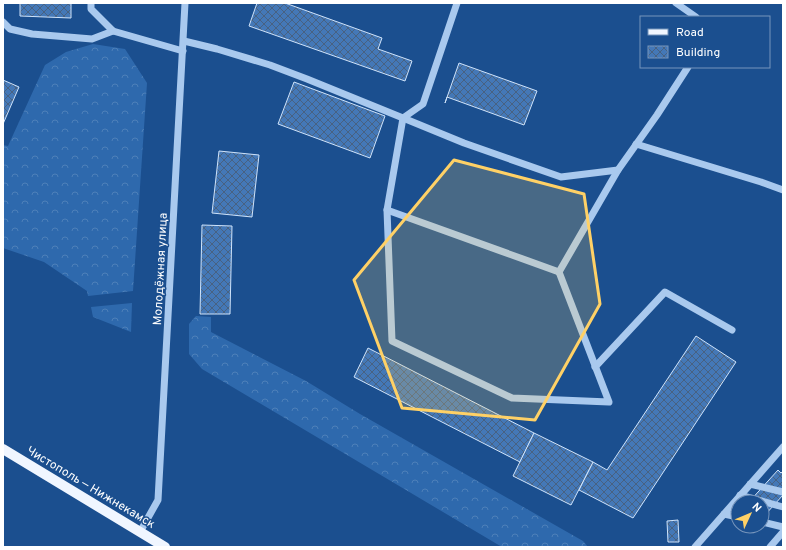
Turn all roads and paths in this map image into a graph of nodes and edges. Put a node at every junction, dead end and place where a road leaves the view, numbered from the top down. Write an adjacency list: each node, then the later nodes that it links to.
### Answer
1 (91, 3): 7 (street)
2 (186, 3): 8 (street, Молодёжная улица)
3 (457, 3): 11 (street)
4 (676, 3): 5 (street)
5 (695, 16)
6 (3, 22): 7 (street)
7 (113, 31): 9 (street)
8 (184, 41): 9 (street, Молодёжная улица); 11 (street)
9 (183, 51): 31 (street, Молодёжная улица)
10 (687, 68): 12 (street)
11 (403, 118): 13 (street); 15 (street)
12 (636, 144): 13 (street); 14 (street)
13 (618, 170): 16 (street)
14 (783, 190)
15 (387, 210): 16 (street); 18 (street)
16 (559, 272): 18 (street)
17 (732, 330): 18 (street)
18 (595, 367)
19 (783, 447): 21 (street)
20 (3, 449): 31 (main road, Чистополь — Нижнекамск)
21 (750, 484): 22 (street); 23 (street)
22 (783, 492)
23 (741, 494)
24 (770, 503): 26 (street)
25 (730, 507): 27 (street)
26 (783, 507)
27 (724, 514): 28 (street); 34 (street)
28 (730, 515)
29 (770, 524): 30 (street)
30 (783, 527)
31 (140, 532): 33 (main road, Чистополь — Нижнекамск)
32 (783, 532): 35 (street)
33 (165, 547)
34 (696, 547)
35 (770, 547)

